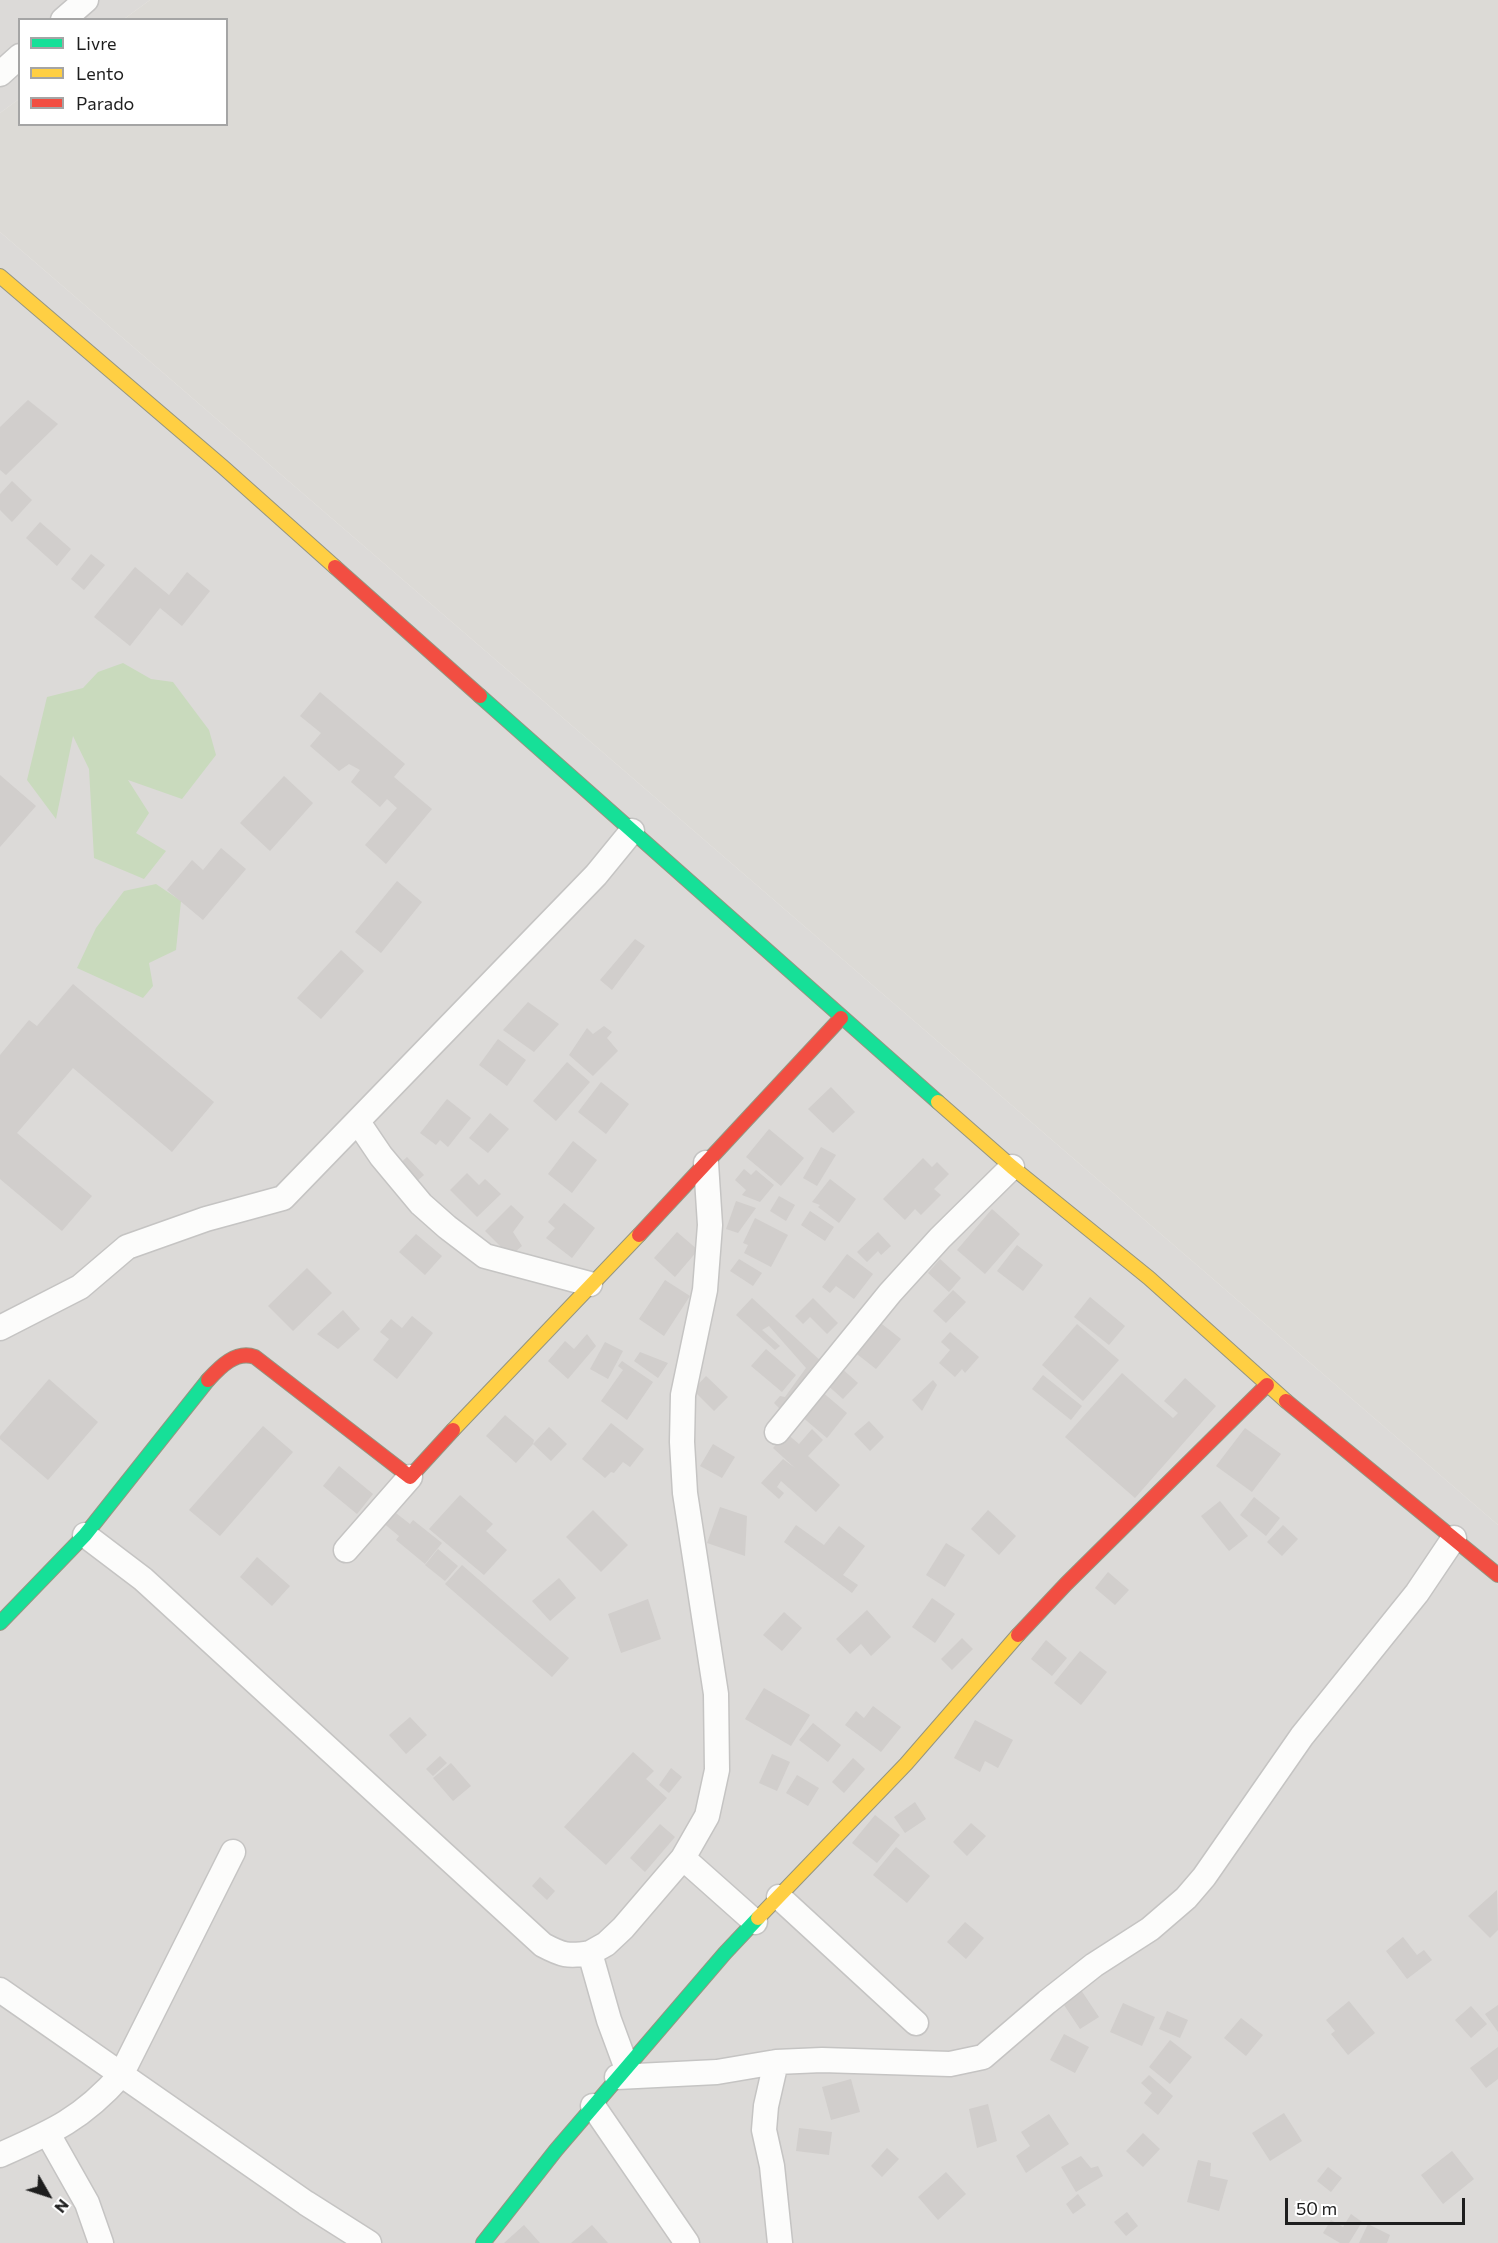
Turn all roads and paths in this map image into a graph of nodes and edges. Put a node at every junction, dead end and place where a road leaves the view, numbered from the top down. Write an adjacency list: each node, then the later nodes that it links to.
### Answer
1 (86, 0): 2 (street)
2 (65, 18)
3 (18, 58): 4 (street)
4 (0, 74)
5 (0, 276): 6 (street)
6 (632, 831): 7 (street); 8 (street)
7 (841, 1018): 9 (street); 10 (street)
8 (358, 1122): 11 (street); 12 (street)
9 (706, 1163): 11 (street); 22 (street)
10 (1012, 1167): 13 (street); 14 (street)
11 (590, 1284): 15 (street)
12 (0, 1328)
13 (1267, 1384): 17 (street); 23 (street)
14 (777, 1432)
15 (410, 1477): 16 (street); 18 (street)
16 (85, 1535): 20 (street); 25 (street)
17 (1454, 1538): 19 (street); 28 (street)
18 (346, 1550)
19 (1498, 1575)
20 (0, 1623)
21 (233, 1852): 30 (street)
22 (683, 1858): 24 (street); 25 (street)
23 (779, 1898): 24 (street); 27 (street)
24 (755, 1922): 29 (street)
25 (590, 1953): 29 (street)
26 (0, 1990): 30 (street)
27 (916, 2023)
28 (777, 2062): 29 (street); 38 (street)
29 (621, 2072): 31 (street)
30 (121, 2075): 32 (street); 35 (street)
31 (593, 2106): 36 (street); 37 (street)
32 (48, 2134): 33 (street); 34 (street)
33 (0, 2155)
34 (101, 2243)
35 (369, 2243)
36 (483, 2243)
37 (687, 2243)
38 (780, 2243)

